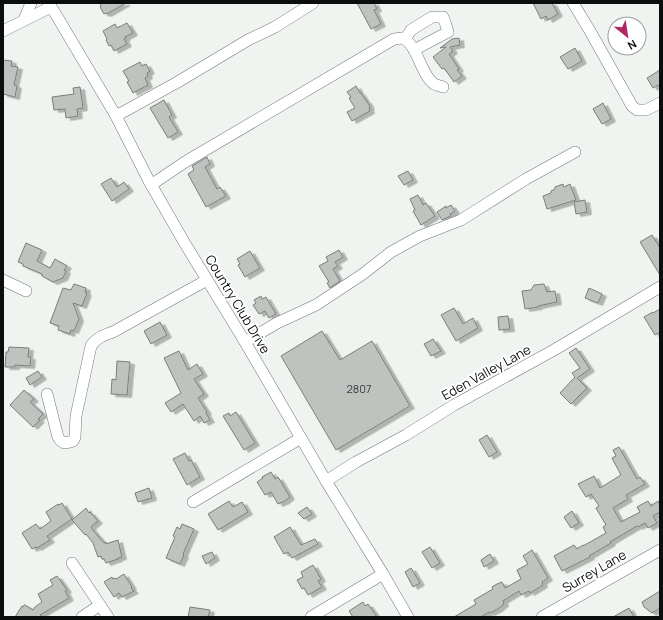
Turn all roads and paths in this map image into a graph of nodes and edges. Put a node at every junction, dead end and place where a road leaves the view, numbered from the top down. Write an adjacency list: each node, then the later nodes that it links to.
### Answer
1 (31, 3): 5 (street)
2 (314, 3): 11 (street)
3 (572, 3): 10 (street)
4 (50, 5): 5 (street); 11 (street, Country Club Drive)
5 (24, 20): 6 (street)
6 (3, 31)
7 (405, 39): 8 (street); 8 (street); 13 (street)
8 (414, 50): 9 (street)
9 (443, 87)
10 (660, 103)
11 (116, 116): 13 (street, Country Club Drive)
12 (575, 152): 18 (street)
13 (151, 185): 15 (street, Country Club Drive)
14 (3, 280): 17 (street)
15 (207, 280): 18 (street, Country Club Drive); 19 (street)
16 (660, 287): 21 (street, Eden Valley Lane)
17 (26, 291)
18 (245, 342): 20 (street, Country Club Drive)
19 (47, 394)
20 (301, 438): 21 (street, Country Club Drive); 22 (street)
21 (326, 481): 25 (street, Country Club Drive)
22 (193, 502)
23 (660, 550): 31 (street, Surrey Lane)
24 (72, 563): 26 (street)
25 (383, 574): 29 (street); 30 (street, Country Club Drive)
26 (100, 605): 27 (street); 28 (street)
27 (82, 617)
28 (108, 617)
29 (311, 617)
30 (408, 617)
31 (542, 617)

